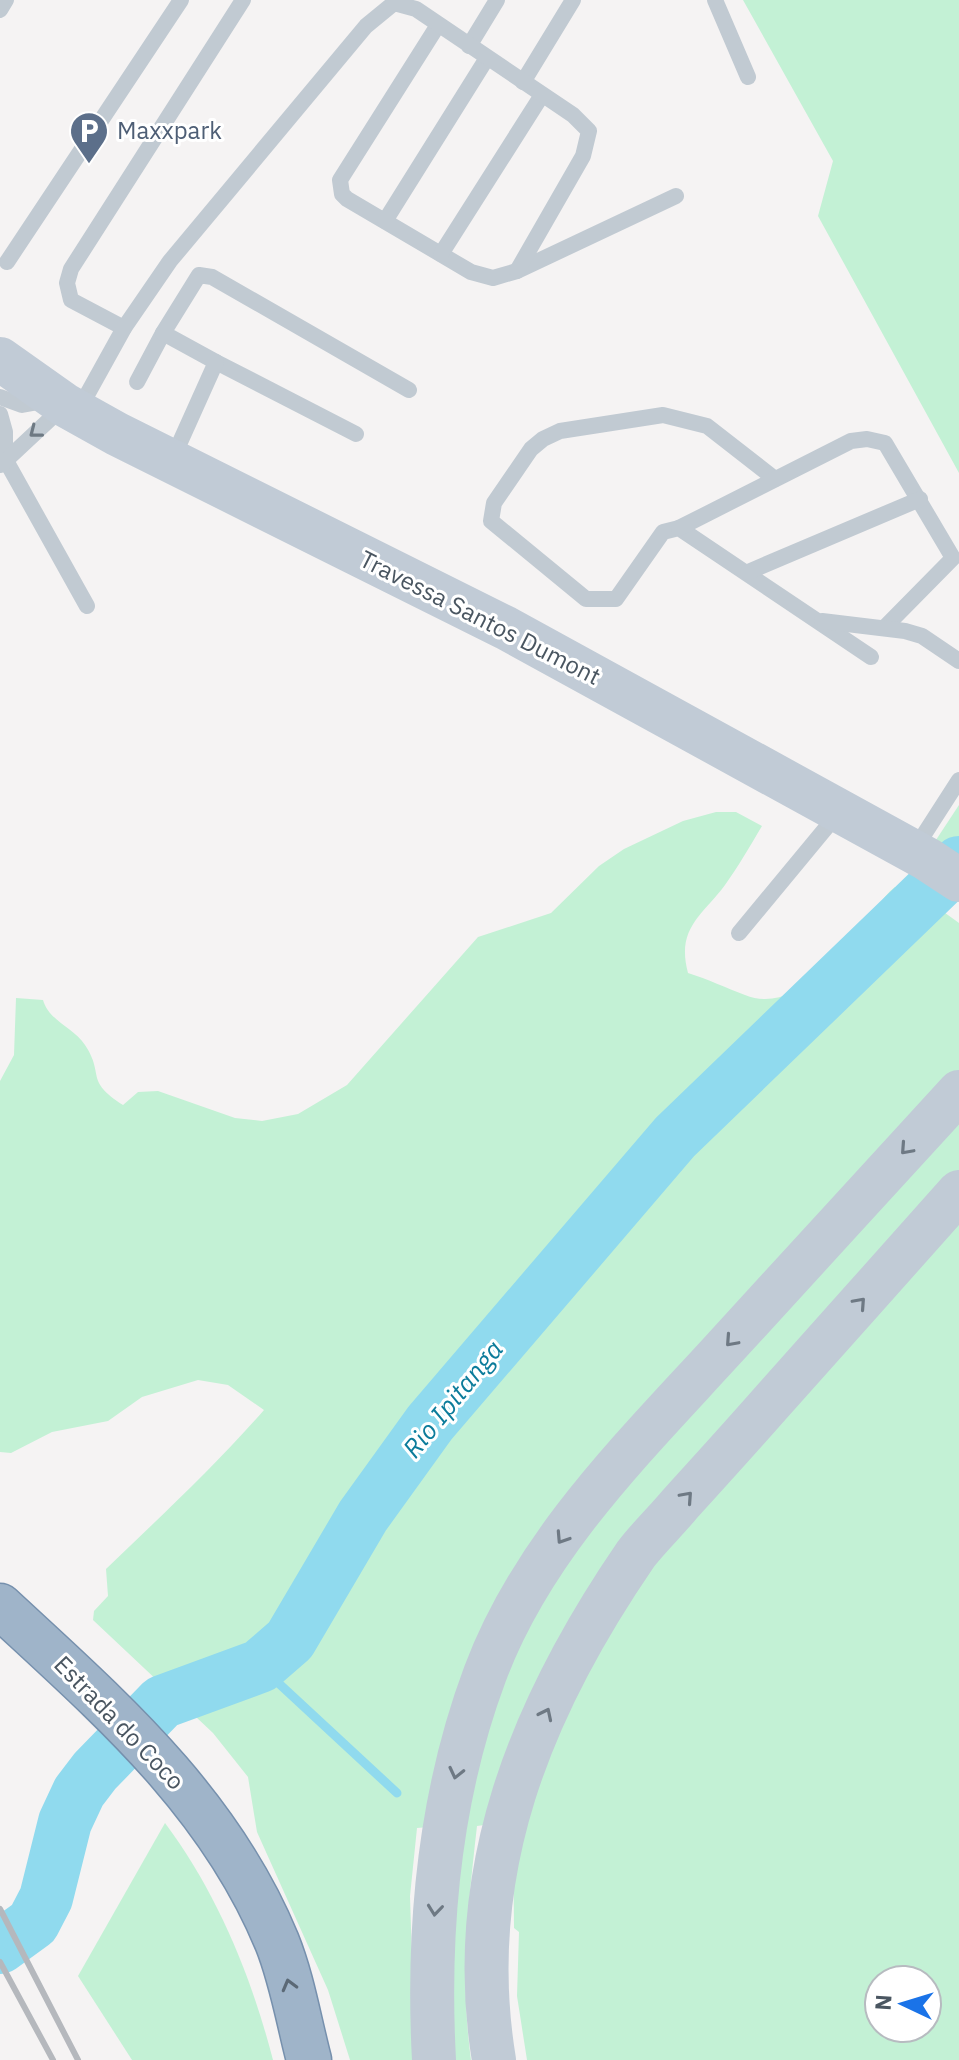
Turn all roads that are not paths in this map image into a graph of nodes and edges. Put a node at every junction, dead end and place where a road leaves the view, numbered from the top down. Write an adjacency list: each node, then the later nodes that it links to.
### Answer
1 (6, 0): 8 (lane)
2 (181, 0): 18 (lane)
3 (243, 0): 20 (lane)
4 (497, 0): 10 (lane)
5 (573, 0): 13 (lane)
6 (715, 0): 12 (lane)
7 (418, 5): 9 (lane); 20 (lane)
8 (0, 10)
9 (438, 25): 10 (lane); 16 (lane)
10 (469, 46): 11 (lane)
11 (487, 58): 13 (lane); 16 (lane)
12 (748, 77)
13 (523, 82): 14 (lane)
14 (542, 95): 17 (lane); 19 (lane)
15 (676, 196): 19 (lane)
16 (385, 221): 17 (lane)
17 (441, 254): 19 (lane)
18 (7, 262)
19 (517, 271)
20 (124, 328): 27 (lane)
21 (163, 333): 23 (lane); 24 (lane); 25 (lane)
22 (0, 359): 27 (main road, Travessa Santos Dumont)
23 (216, 362): 29 (lane); 30 (lane)
24 (137, 382)
25 (409, 390)
26 (0, 397): 27 (lane)
27 (66, 405): 30 (main road, Travessa Santos Dumont); 31 (lane, one-way to 31)
28 (0, 414): 31 (lane)
29 (356, 434)
30 (171, 461): 43 (main road, Travessa Santos Dumont)
31 (2, 462): 37 (lane)
32 (775, 479): 33 (lane); 34 (lane); 34 (lane)
33 (920, 499): 35 (lane); 36 (lane)
34 (679, 528): 36 (lane)
35 (956, 560): 39 (lane)
36 (748, 572): 38 (lane)
37 (87, 606)
38 (821, 621): 39 (lane); 40 (lane)
39 (886, 626): 41 (lane)
40 (871, 657)
41 (959, 661)
42 (959, 780): 44 (lane)
43 (840, 811): 44 (main road, Travessa Santos Dumont); 45 (lane)
44 (933, 863)
45 (739, 933)
46 (959, 1092): 50 (main road, one-way to 50)
47 (959, 1192): 51 (main road, one-way to 47)
48 (0, 1606): 49 (highway, Estrada do Coco, one-way to 48)
49 (309, 2060)
50 (434, 2060)
51 (494, 2060)

